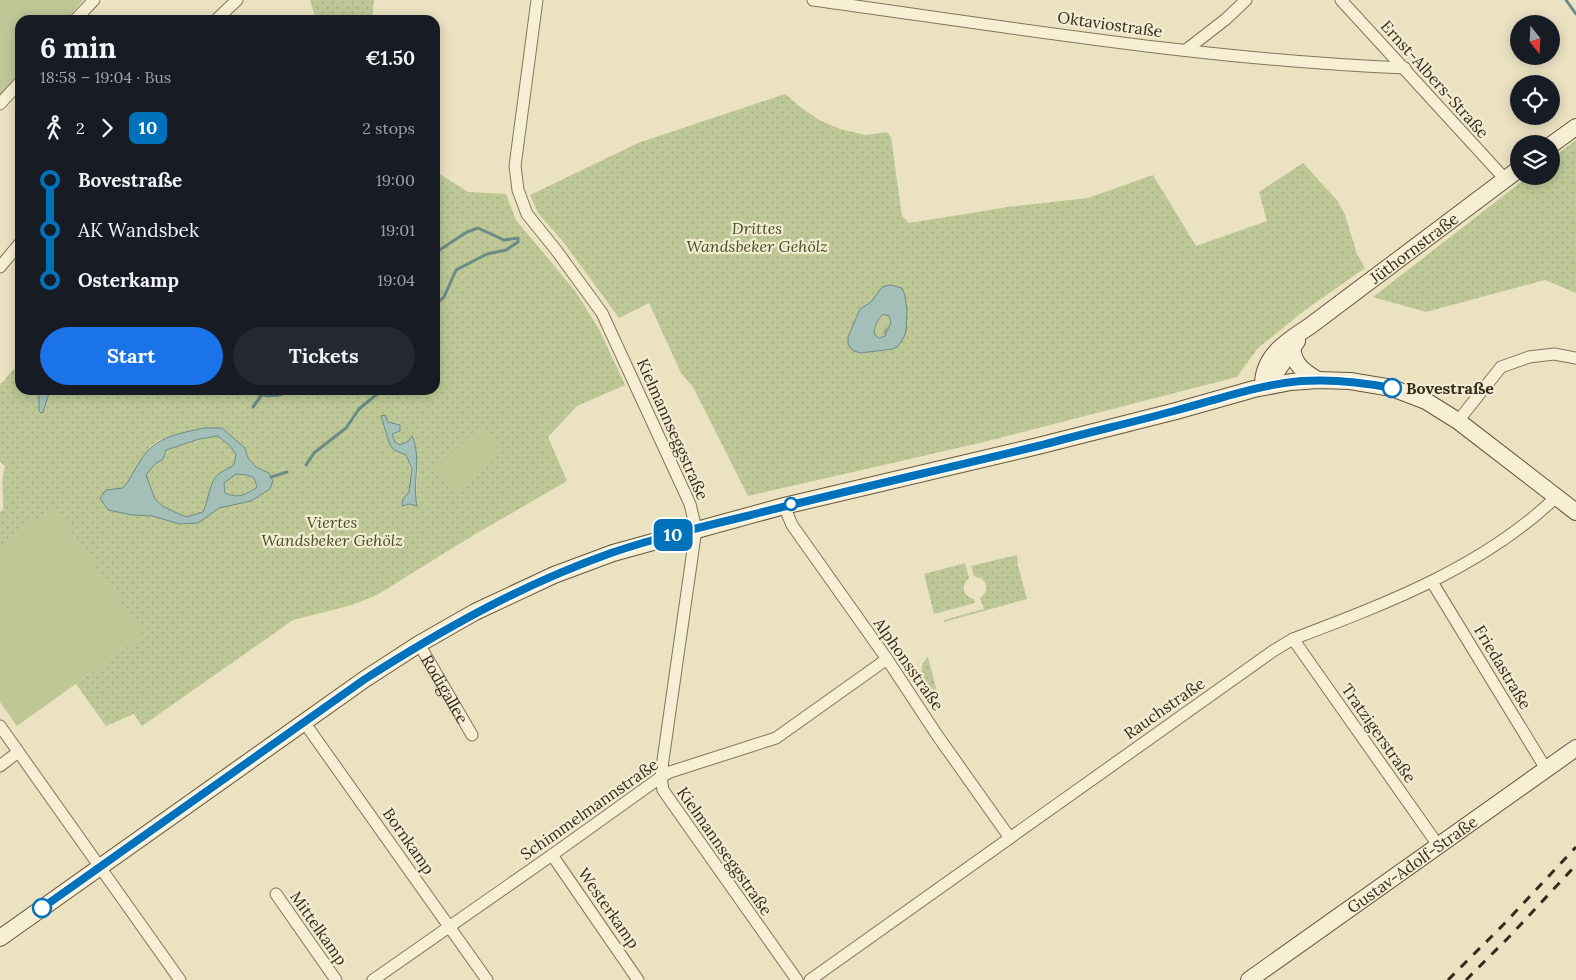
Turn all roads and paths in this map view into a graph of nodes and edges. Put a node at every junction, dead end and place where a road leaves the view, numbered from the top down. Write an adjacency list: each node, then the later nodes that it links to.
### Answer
1 (94, 0): 8 (street)
2 (237, 0): 9 (street)
3 (537, 0): 29 (street, Kielmannseggstraße)
4 (812, 0): 7 (street, Oktaviostraße)
5 (1246, 0): 10 (street)
6 (1341, 0): 11 (street, Ernst-Albers-Straße)
7 (876, 4): 10 (street, Oktaviostraße)
8 (80, 15)
9 (221, 15)
10 (1186, 50): 11 (street, Oktaviostraße)
11 (1405, 68): 17 (street, Ernst-Albers-Straße)
12 (15, 88): 13 (street)
13 (0, 104)
14 (1576, 127): 15 (main road)
15 (1560, 139)
16 (1510, 176): 17 (main road, Jüthornstraße)
17 (1505, 180): 20 (main road, Jüthornstraße)
18 (15, 249): 19 (street)
19 (0, 267)
20 (1310, 326): 21 (main road, Jüthornstraße); 24 (main road, Jüthornstraße)
21 (1292, 348): 23 (main road); 24 (main road, Jüthornstraße)
22 (1576, 358): 25 (street)
23 (1318, 380): 24 (main road); 25 (main road)
24 (1264, 387): 27 (main road)
25 (1458, 421): 26 (main road)
26 (1556, 497): 28 (main road); 30 (street, Rauchstraße)
27 (784, 506): 29 (main road); 33 (street, Alphonsstraße)
28 (1576, 512)
29 (696, 529): 32 (main road, Rodigallee); 41 (street, Kielmannseggstraße)
30 (1432, 582): 31 (street, Rauchstraße); 40 (street, Friedastraße)
31 (1293, 639): 42 (street, Rauchstraße); 43 (street, Tratzigerstraße)
32 (419, 644): 34 (main road, Rodigallee); 36 (street, Rodigallee)
33 (887, 659): 41 (street, Schimmelmannstraße); 42 (street, Alphonsstraße)
34 (304, 722): 45 (main road, Rodigallee); 47 (street, Bornkamp)
35 (0, 726): 38 (street)
36 (472, 735)
37 (1576, 748): 40 (main road, Gustav-Adolf-Straße)
38 (18, 752): 39 (street); 45 (street)
39 (0, 766)
40 (1546, 769): 43 (main road, Gustav-Adolf-Straße)
41 (661, 777): 44 (street, Schimmelmannstraße); 54 (street, Kielmannseggstraße)
42 (1010, 838): 55 (street, Rauchstraße)
43 (1438, 845): 56 (main road, Gustav-Adolf-Straße)
44 (552, 855): 47 (street, Schimmelmannstraße); 53 (street, Westerkamp)
45 (100, 867): 48 (main road, Rodigallee); 49 (street)
46 (276, 894): 50 (street, Mittelkamp)
47 (449, 926): 51 (street, Schimmelmannstraße); 52 (street, Bornkamp)
48 (0, 938)
49 (180, 980)
50 (336, 980)
51 (372, 980)
52 (487, 980)
53 (638, 980)
54 (797, 980)
55 (810, 980)
56 (1249, 980)

